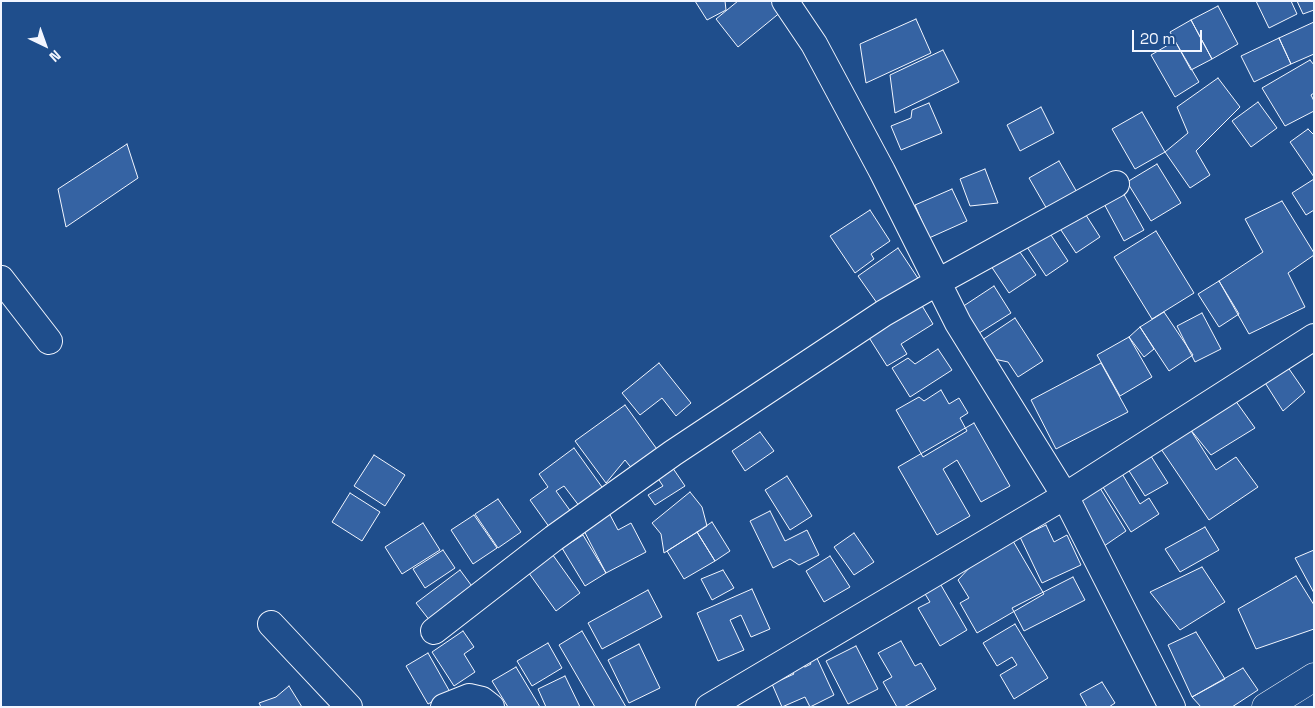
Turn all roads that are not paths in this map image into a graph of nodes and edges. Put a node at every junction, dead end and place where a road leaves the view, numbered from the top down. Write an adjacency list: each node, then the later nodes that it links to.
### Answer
1 (785, 1): 4 (street)
2 (1116, 184): 4 (street)
3 (1, 279): 6 (street)
4 (938, 282): 7 (street); 9 (street)
5 (1314, 337): 7 (street)
6 (49, 341)
7 (1065, 496): 14 (street); 15 (street)
8 (272, 624): 11 (street)
9 (434, 630)
10 (1314, 677): 16 (main road)
11 (349, 707)
12 (444, 707): 13 (street)
13 (491, 707)
14 (709, 707)
15 (1172, 707)
16 (1266, 707)

